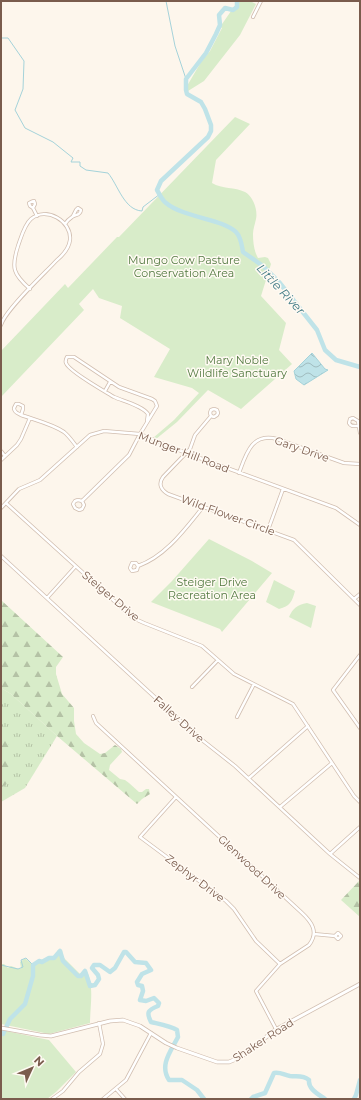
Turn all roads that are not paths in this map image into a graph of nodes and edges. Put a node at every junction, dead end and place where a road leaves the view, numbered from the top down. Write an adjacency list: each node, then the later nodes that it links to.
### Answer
1 (261, 1): 2 (street)
2 (253, 17)
3 (33, 208): 4 (street)
4 (36, 216): 6 (street); 7 (street)
5 (73, 216): 6 (street)
6 (65, 224): 7 (street)
7 (30, 289): 8 (street)
8 (1, 324)
9 (110, 382): 10 (street); 10 (street); 11 (street)
10 (105, 392): 12 (street)
11 (156, 408): 12 (street); 16 (street)
12 (144, 409): 16 (street)
13 (21, 415): 13 (street); 15 (street)
14 (211, 416): 22 (street, Wild Flower Circle)
15 (30, 418): 20 (street); 23 (street)
16 (147, 421): 19 (street)
17 (358, 426): 18 (street)
18 (360, 433)
19 (140, 434): 20 (street, Munger Hill Road); 22 (street, Munger Hill Road); 28 (street)
20 (77, 447): 29 (street, Munger Hill Road)
21 (1, 451): 23 (street)
22 (186, 453): 26 (street, Munger Hill Road); 30 (street, Wild Flower Circle)
23 (5, 456): 24 (street)
24 (1, 460)
25 (360, 464): 26 (street, Gary Drive)
26 (239, 473): 27 (street, Munger Hill Road)
27 (283, 489): 32 (street, Munger Hill Road); 33 (street)
28 (82, 501): 28 (street)
29 (6, 503): 31 (street, Munger Hill Road); 35 (street, Steiger Drive)
30 (203, 507): 33 (street, Wild Flower Circle); 36 (street)
31 (1, 508)
32 (360, 525)
33 (268, 530): 39 (street, Wild Flower Circle)
34 (1, 556): 38 (street, Falley Drive)
35 (75, 566): 38 (street); 42 (street, Steiger Drive)
36 (138, 566)
37 (360, 594): 39 (street)
38 (47, 598): 52 (street, Falley Drive)
39 (354, 599): 40 (street, Wild Flower Circle)
40 (360, 605)
41 (360, 655): 48 (street)
42 (218, 660): 43 (street, Steiger Drive); 44 (street)
43 (254, 684): 46 (street); 49 (street, Steiger Drive)
44 (192, 687)
45 (93, 716): 53 (street, Glenwood Drive)
46 (237, 717)
47 (360, 721): 48 (street)
48 (357, 723): 50 (street)
49 (308, 726): 51 (street, Steiger Drive); 52 (street)
50 (360, 728)
51 (332, 763): 54 (street, Steiger Drive); 55 (street)
52 (248, 778): 55 (street, Falley Drive)
53 (176, 797): 59 (street, Glenwood Drive); 61 (street, Zephyr Drive)
54 (360, 802)
55 (280, 807): 57 (street, Falley Drive)
56 (360, 826): 57 (street)
57 (330, 854): 58 (street, Falley Drive)
58 (360, 877)
59 (314, 934): 60 (street); 61 (street)
60 (335, 936)
61 (280, 964): 65 (street)
62 (360, 984): 65 (street, Shaker Road)
63 (99, 1023): 64 (street, Shaker Road); 66 (street, Shaker Road); 68 (street)
64 (4, 1028)
65 (276, 1029): 66 (street, Shaker Road)
66 (150, 1033): 67 (street)
67 (116, 1089): 69 (street); 70 (street)
68 (52, 1099)
69 (103, 1099)
70 (125, 1099)

